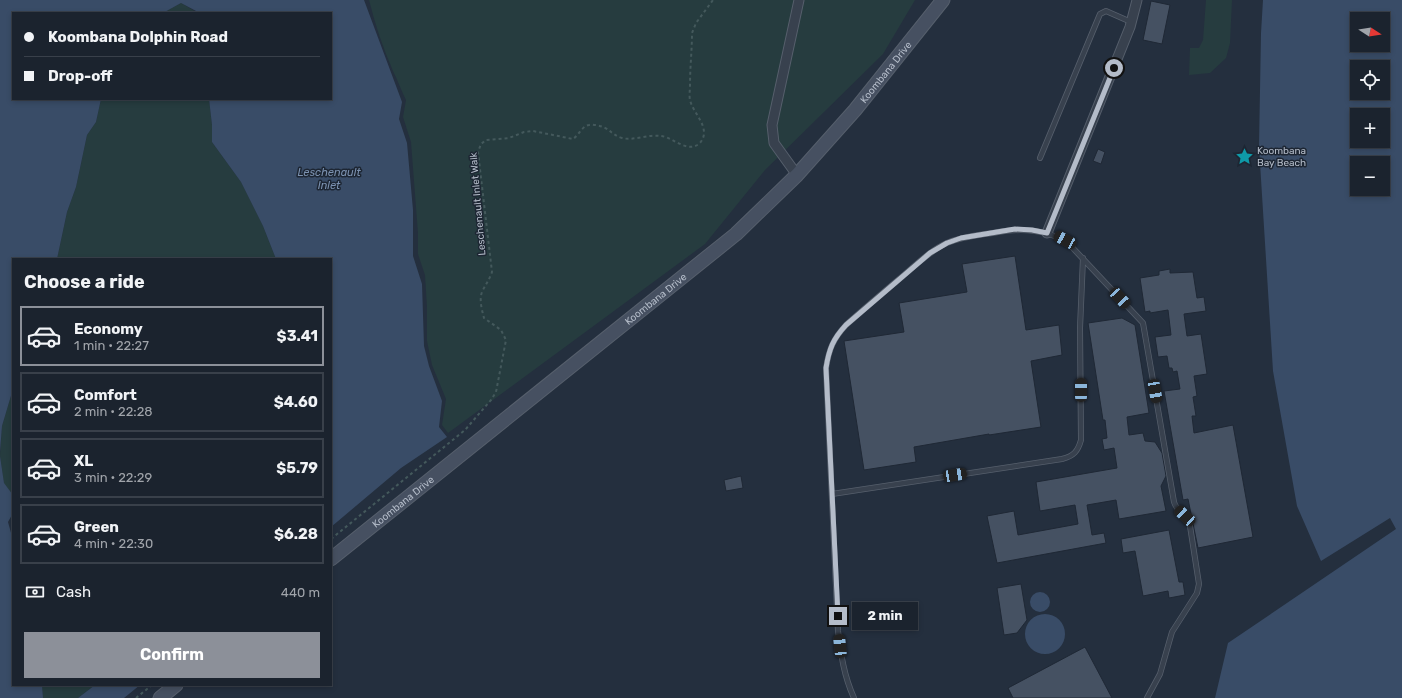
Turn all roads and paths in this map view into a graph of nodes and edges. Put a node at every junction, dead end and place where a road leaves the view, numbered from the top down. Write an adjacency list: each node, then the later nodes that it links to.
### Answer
1 (713, 0): 11 (path, Leschenault Inlet Walk)
2 (799, 0): 7 (street)
3 (943, 0): 7 (main road, Koombana Drive)
4 (1137, 0): 5 (street)
5 (1132, 22): 6 (lane); 8 (street)
6 (1040, 158)
7 (797, 175): 12 (main road, Koombana Drive)
8 (1047, 233): 9 (lane); 10 (lane)
9 (1083, 258): 10 (lane); 18 (lane)
10 (832, 494): 17 (lane)
11 (332, 538)
12 (332, 558)
13 (151, 686): 15 (path)
14 (175, 686): 16 (main road)
15 (136, 698)
16 (160, 698)
17 (854, 698)
18 (1147, 698)

